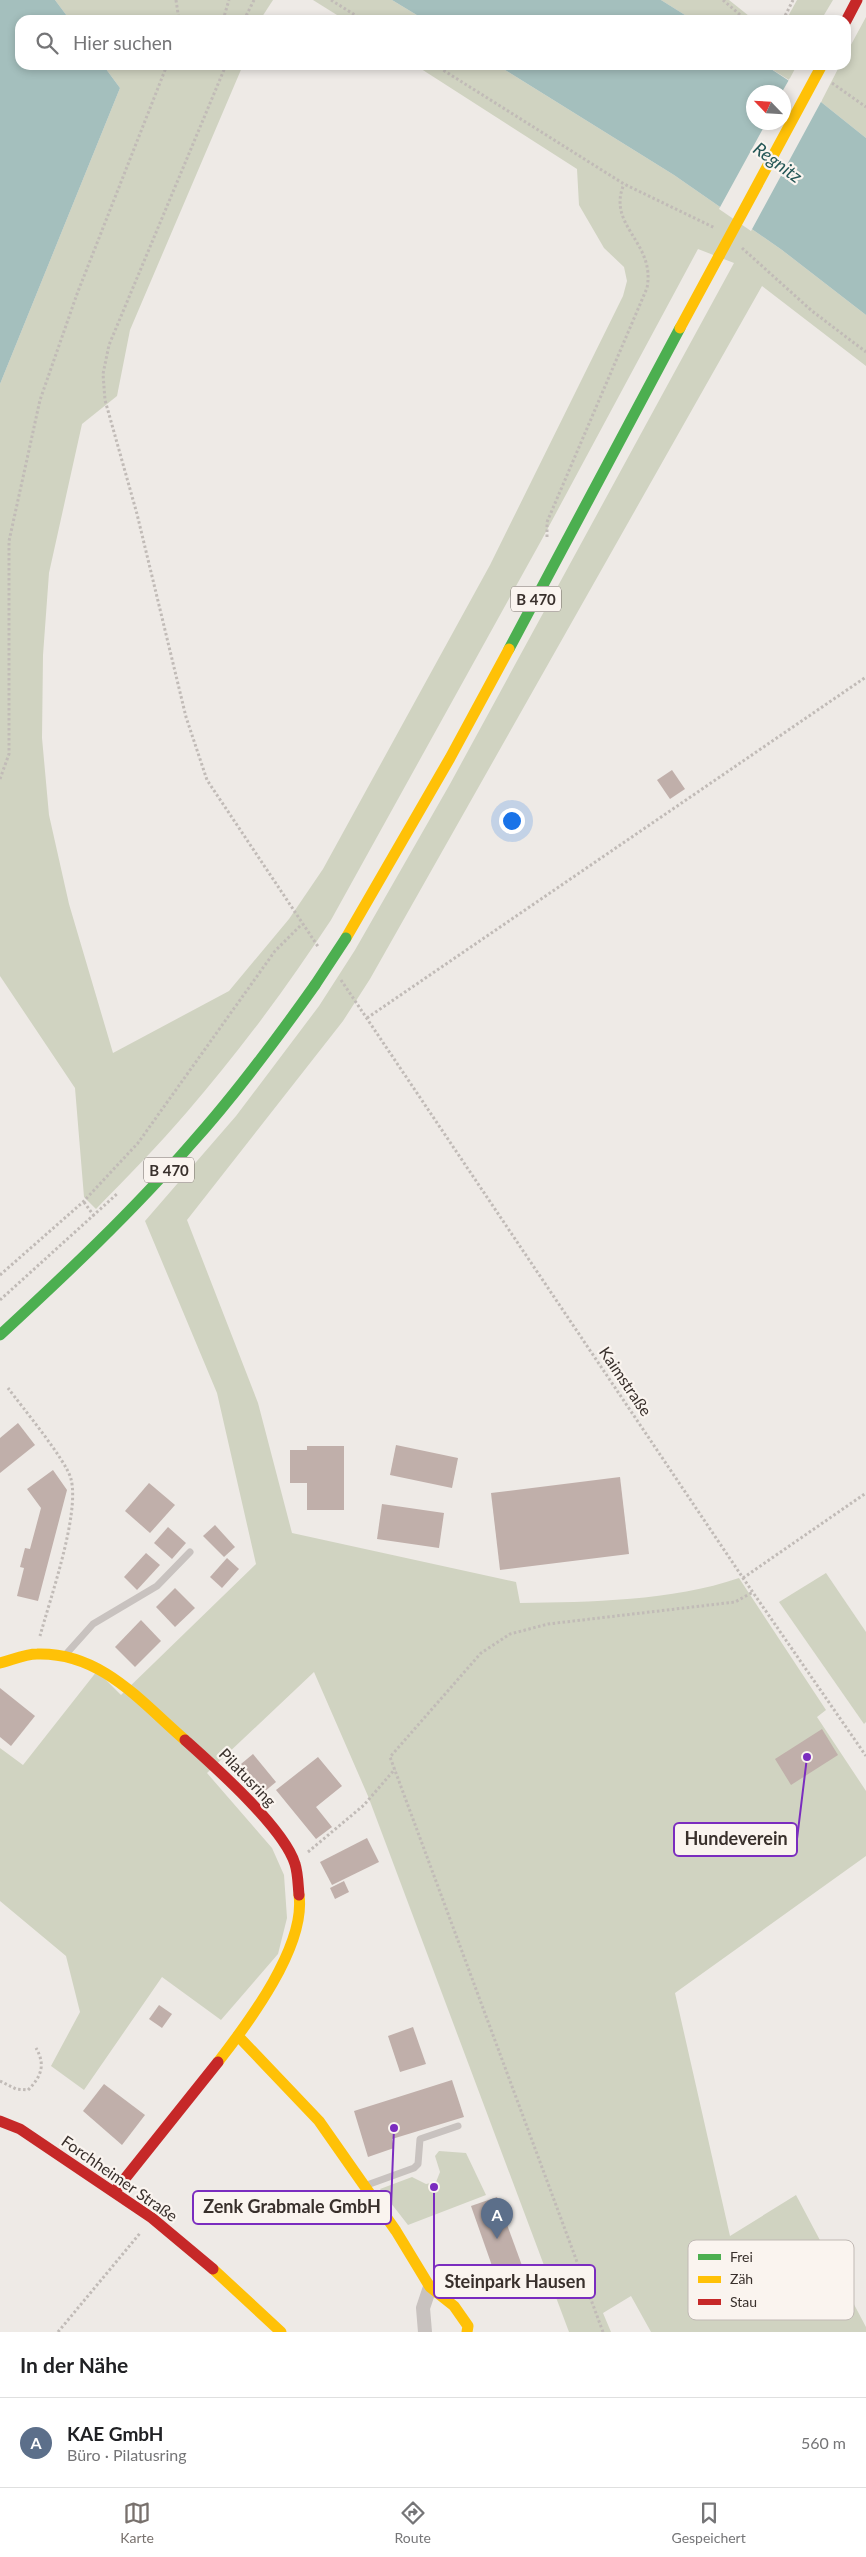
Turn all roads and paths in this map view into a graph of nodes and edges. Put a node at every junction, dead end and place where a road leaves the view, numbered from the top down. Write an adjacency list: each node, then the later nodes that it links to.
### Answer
1 (176, 0): 8 (path)
2 (229, 0): 9 (path)
3 (254, 0): 10 (path)
4 (331, 0): 11 (path)
5 (723, 0): 12 (path)
6 (794, 0): 13 (path)
7 (857, 0): 14 (main road)
8 (178, 15)
9 (224, 15)
10 (246, 15)
11 (355, 15)
12 (740, 15)
13 (786, 15)
14 (849, 15)
15 (165, 70): 27 (path)
16 (223, 70): 28 (path)
17 (443, 70): 21 (path)
18 (819, 70): 37 (main road, B 470, bridge)
19 (828, 81): 20 (path)
20 (866, 108)
21 (624, 184): 22 (path); 25 (path)
22 (720, 231)
23 (734, 242): 24 (path)
24 (866, 352)
25 (550, 538)
26 (866, 678): 31 (path)
27 (0, 779)
28 (302, 924): 29 (path); 33 (path)
29 (315, 943)
30 (338, 976): 31 (path, Kaimstraße)
31 (367, 1018): 41 (path, Kaimstraße)
32 (123, 1188): 34 (path)
33 (83, 1202): 34 (path); 35 (path)
34 (94, 1216): 36 (path)
35 (0, 1275)
36 (0, 1300)
37 (0, 1334)
38 (8, 1388): 43 (path)
39 (866, 1493): 41 (path)
40 (190, 1552): 44 (lane)
41 (743, 1578): 42 (path, Kaimstraße)
42 (754, 1592): 46 (path, Kaimstraße); 47 (path)
43 (35, 1654): 44 (main road, Pilatusring); 45 (main road, Pilatusring)
44 (65, 1655): 48 (main road, Pilatusring)
45 (0, 1663)
46 (866, 1756)
47 (395, 1769): 48 (path); 62 (path)
48 (295, 1864): 49 (main road, Pilatusring)
49 (238, 2036): 54 (main road); 55 (main road, Pilatusring)
50 (36, 2048): 51 (path)
51 (0, 2081)
52 (0, 2121): 55 (main road, Forchheimer Straße)
53 (458, 2126): 54 (lane)
54 (364, 2186): 57 (main road)
55 (115, 2191): 56 (main road, Forchheimer Straße)
56 (152, 2218): 58 (path); 59 (main road, Forchheimer Straße)
57 (430, 2287): 60 (street); 61 (main road)
58 (58, 2332)
59 (281, 2332)
60 (426, 2332)
61 (467, 2332)
62 (603, 2332)

